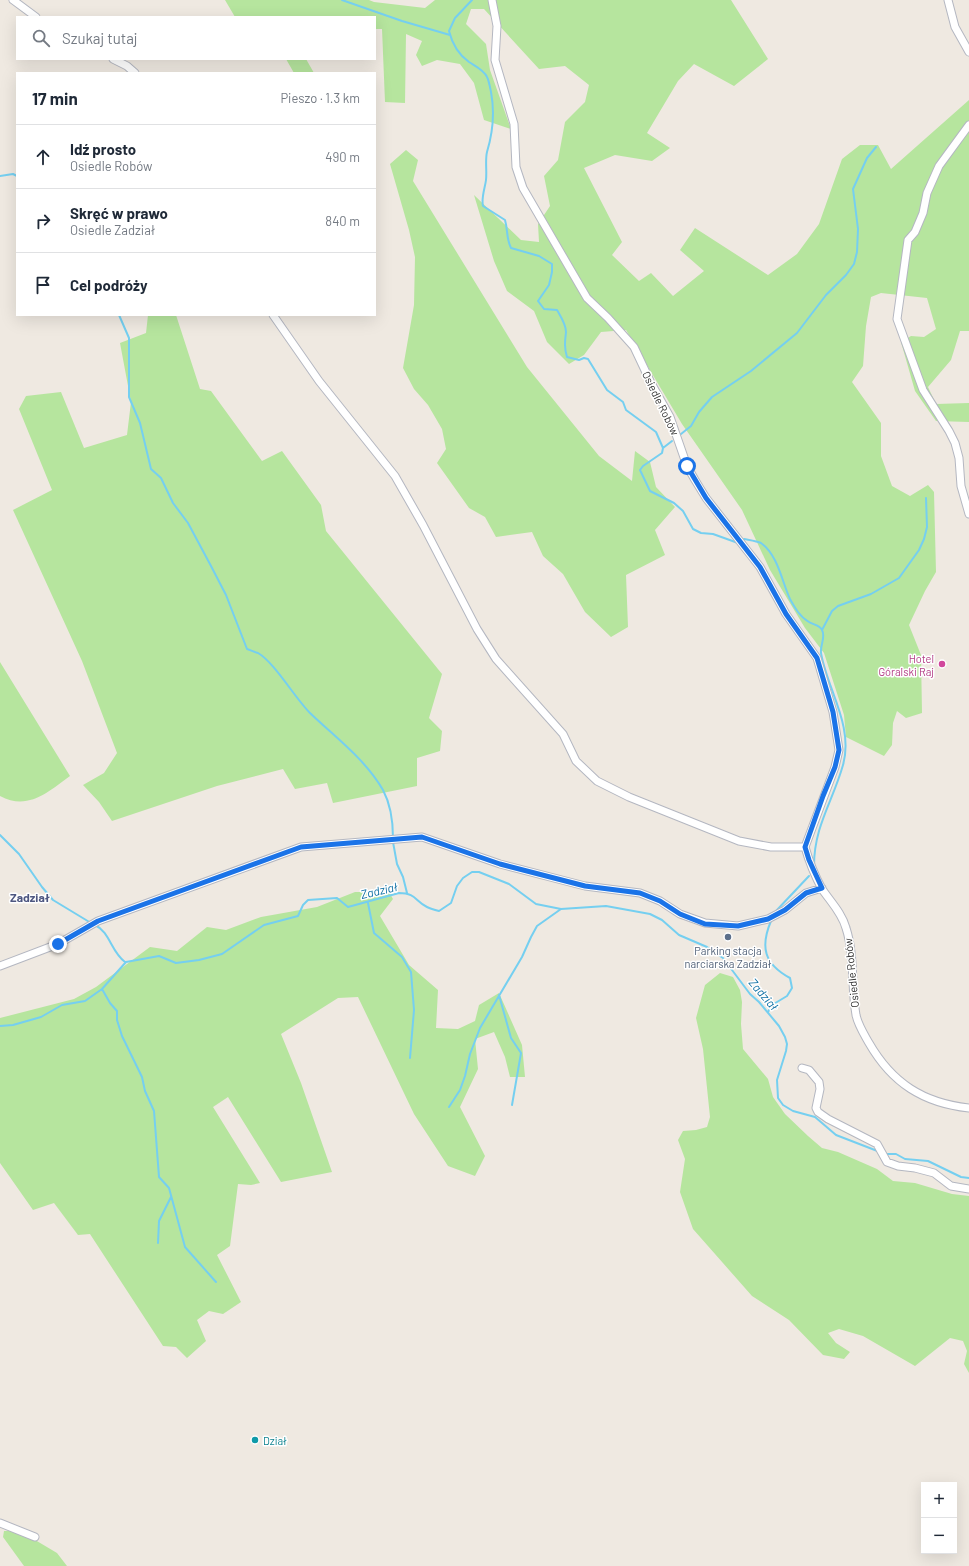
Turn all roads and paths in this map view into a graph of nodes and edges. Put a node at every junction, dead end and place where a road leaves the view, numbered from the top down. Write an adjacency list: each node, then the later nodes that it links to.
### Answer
1 (13, 0): 4 (street)
2 (492, 0): 11 (street, Osiedle Robów)
3 (948, 0): 5 (street)
4 (35, 16)
5 (969, 52)
6 (115, 60): 7 (street)
7 (134, 72)
8 (969, 125): 10 (street)
9 (274, 316): 11 (street)
10 (969, 514)
11 (805, 847): 12 (street, Osiedle Robów)
12 (822, 888): 13 (street); 15 (street, Osiedle Robów)
13 (0, 966)
14 (802, 1068): 16 (street)
15 (969, 1108)
16 (969, 1189)
17 (0, 1522): 18 (street)
18 (35, 1537)

